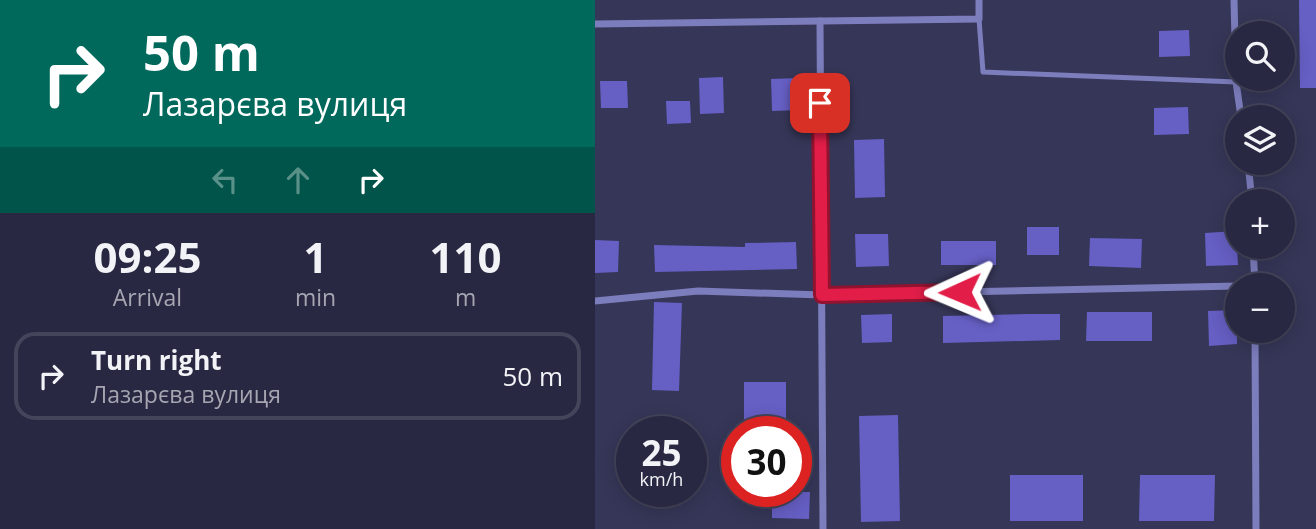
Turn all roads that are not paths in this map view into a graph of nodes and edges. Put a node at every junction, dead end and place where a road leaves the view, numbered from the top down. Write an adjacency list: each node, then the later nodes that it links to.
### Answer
1 (979, 0): 3 (street)
2 (1234, 0): 5 (street)
3 (979, 19): 4 (street); 7 (lane)
4 (820, 21): 6 (street); 9 (street)
5 (1235, 21)
6 (595, 24)
7 (1225, 82)
8 (1225, 286): 9 (street)
9 (822, 295): 10 (street); 12 (street)
10 (595, 301)
11 (1255, 343): 13 (street)
12 (823, 529)
13 (1256, 529)

